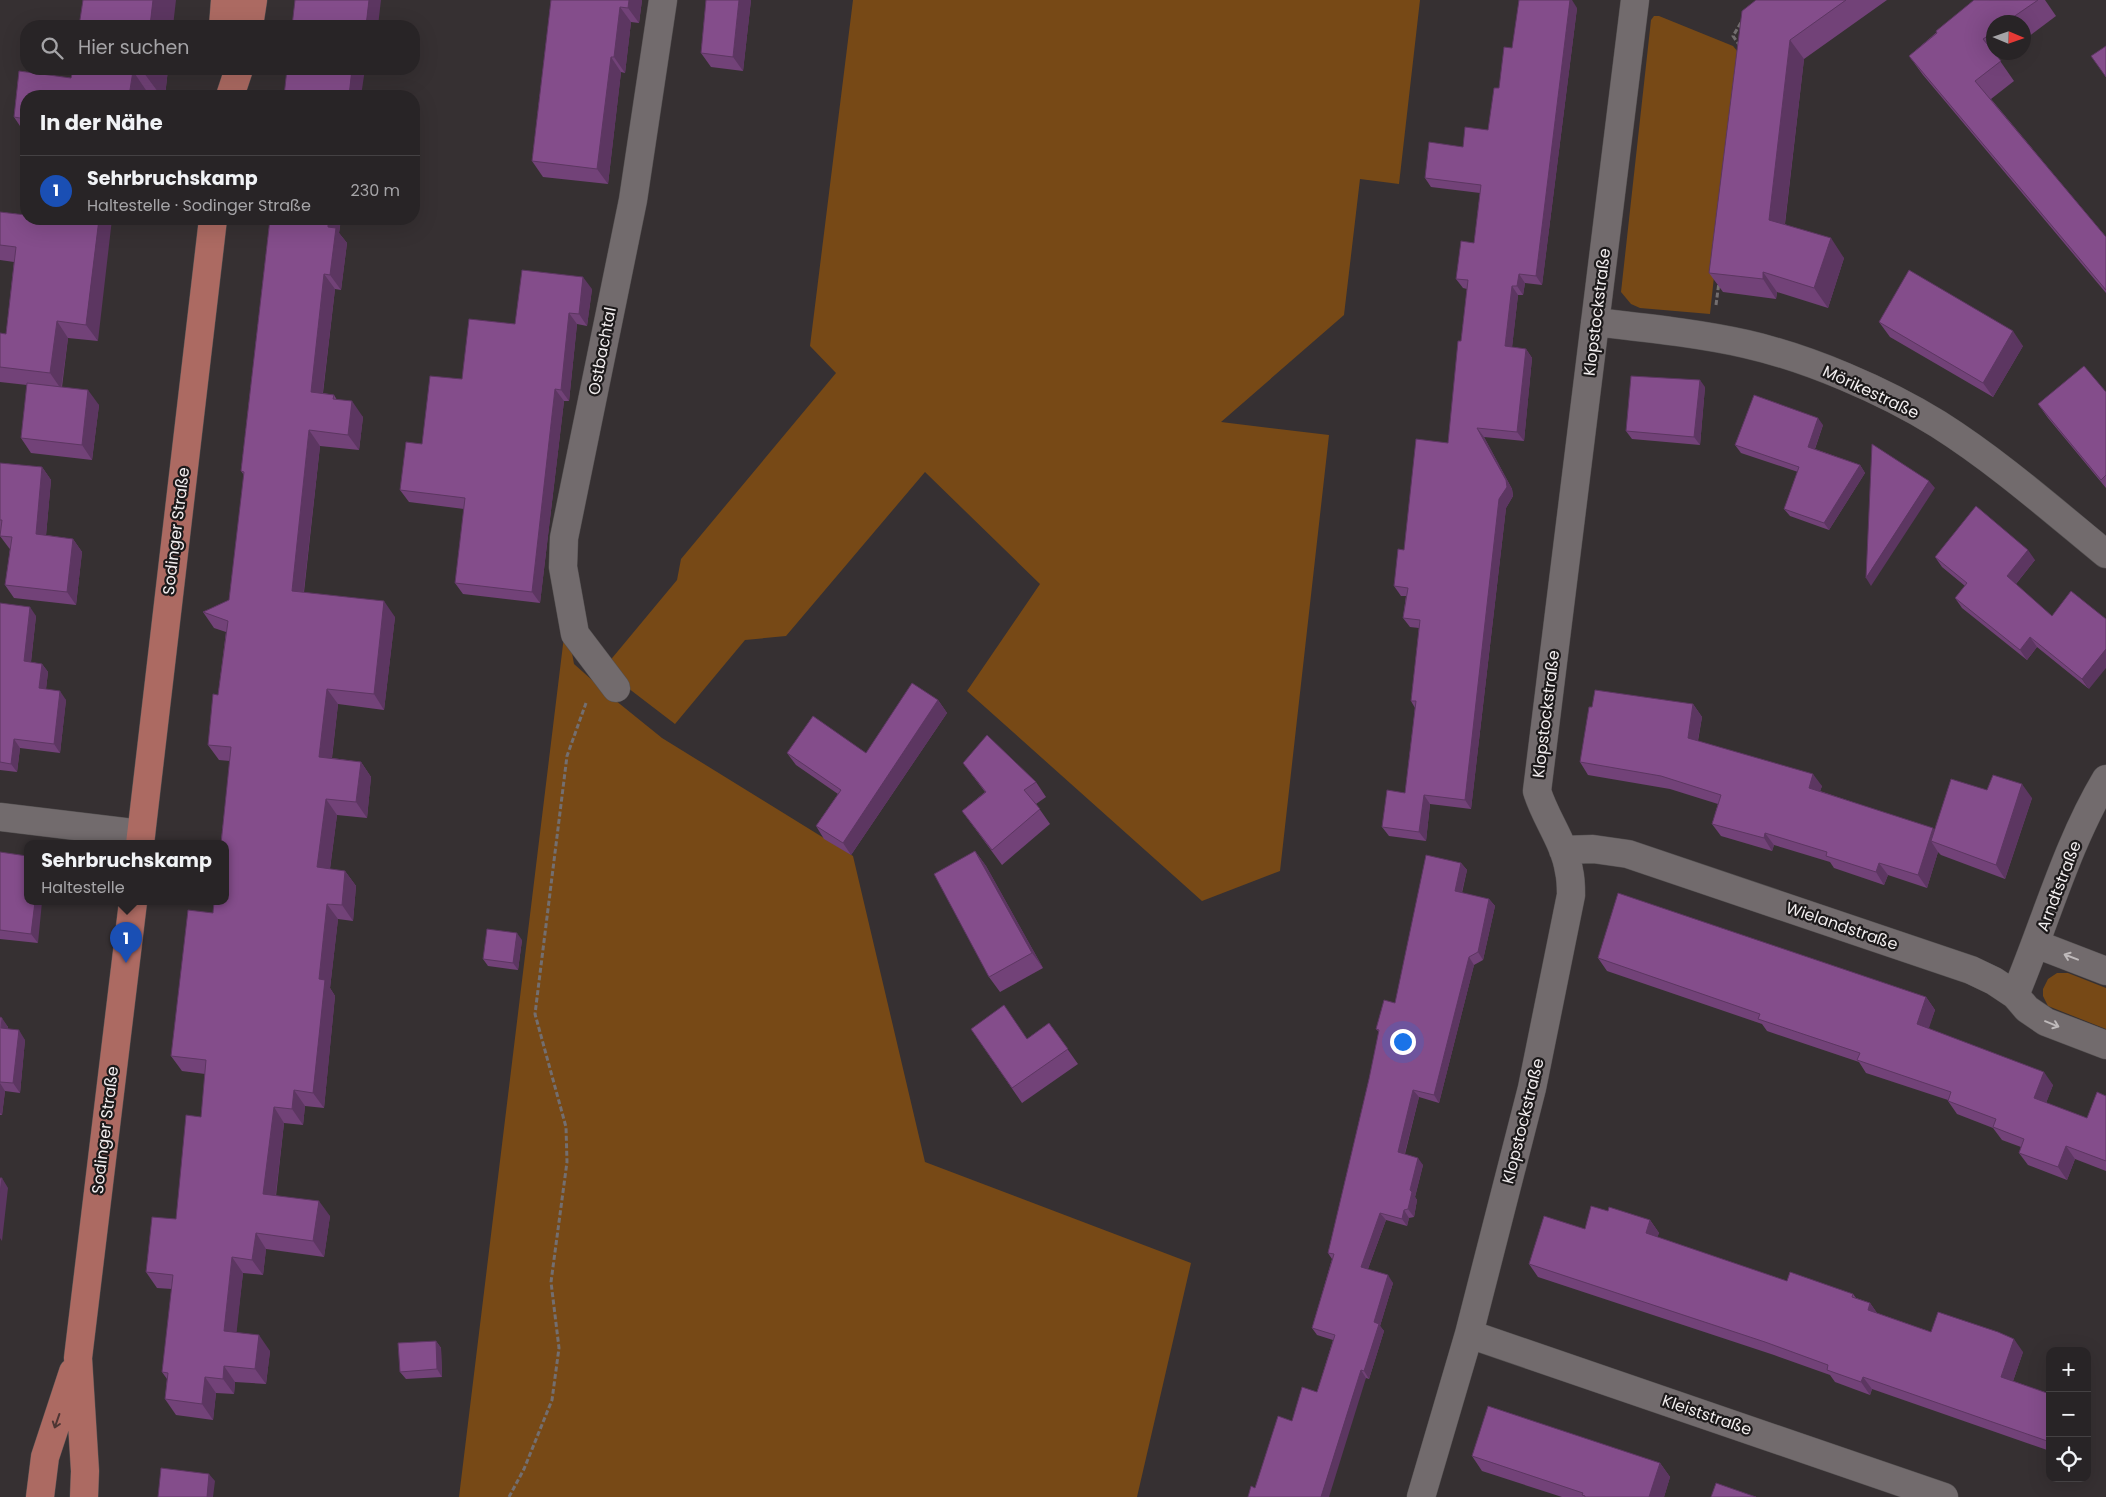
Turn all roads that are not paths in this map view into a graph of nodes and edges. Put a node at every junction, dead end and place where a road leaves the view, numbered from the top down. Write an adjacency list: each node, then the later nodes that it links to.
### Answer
1 (225, 0): 5 (main road)
2 (253, 0): 6 (main road)
3 (663, 0): 14 (street, Ostbachtal)
4 (1635, 0): 12 (street, Klopstockstraße)
5 (223, 20)
6 (250, 20)
7 (222, 75): 9 (main road)
8 (237, 75): 10 (main road)
9 (224, 90)
10 (232, 90)
11 (212, 225): 17 (main road, Sodinger Straße)
12 (1596, 322): 13 (street, Mörikestraße); 18 (street, Klopstockstraße)
13 (2106, 554)
14 (616, 688)
15 (2106, 780): 20 (street, Arndtstraße)
16 (0, 817): 17 (street)
17 (140, 839)
18 (1562, 850): 22 (street, Wielandstraße); 24 (street, Klopstockstraße)
19 (133, 905): 25 (main road, Sodinger Straße)
20 (2036, 944): 21 (street, one-way to 20); 22 (street, Arndtstraße)
21 (2106, 971)
22 (2014, 994): 23 (street, Wielandstraße, one-way to 23)
23 (2106, 1045)
24 (1469, 1334): 28 (street, Klopstockstraße); 29 (street, Kleiststraße)
25 (78, 1358): 26 (main road, Sodinger Straße, one-way to 26); 27 (main road, Sodinger Straße)
26 (40, 1497)
27 (84, 1497)
28 (1421, 1497)
29 (1944, 1497)

